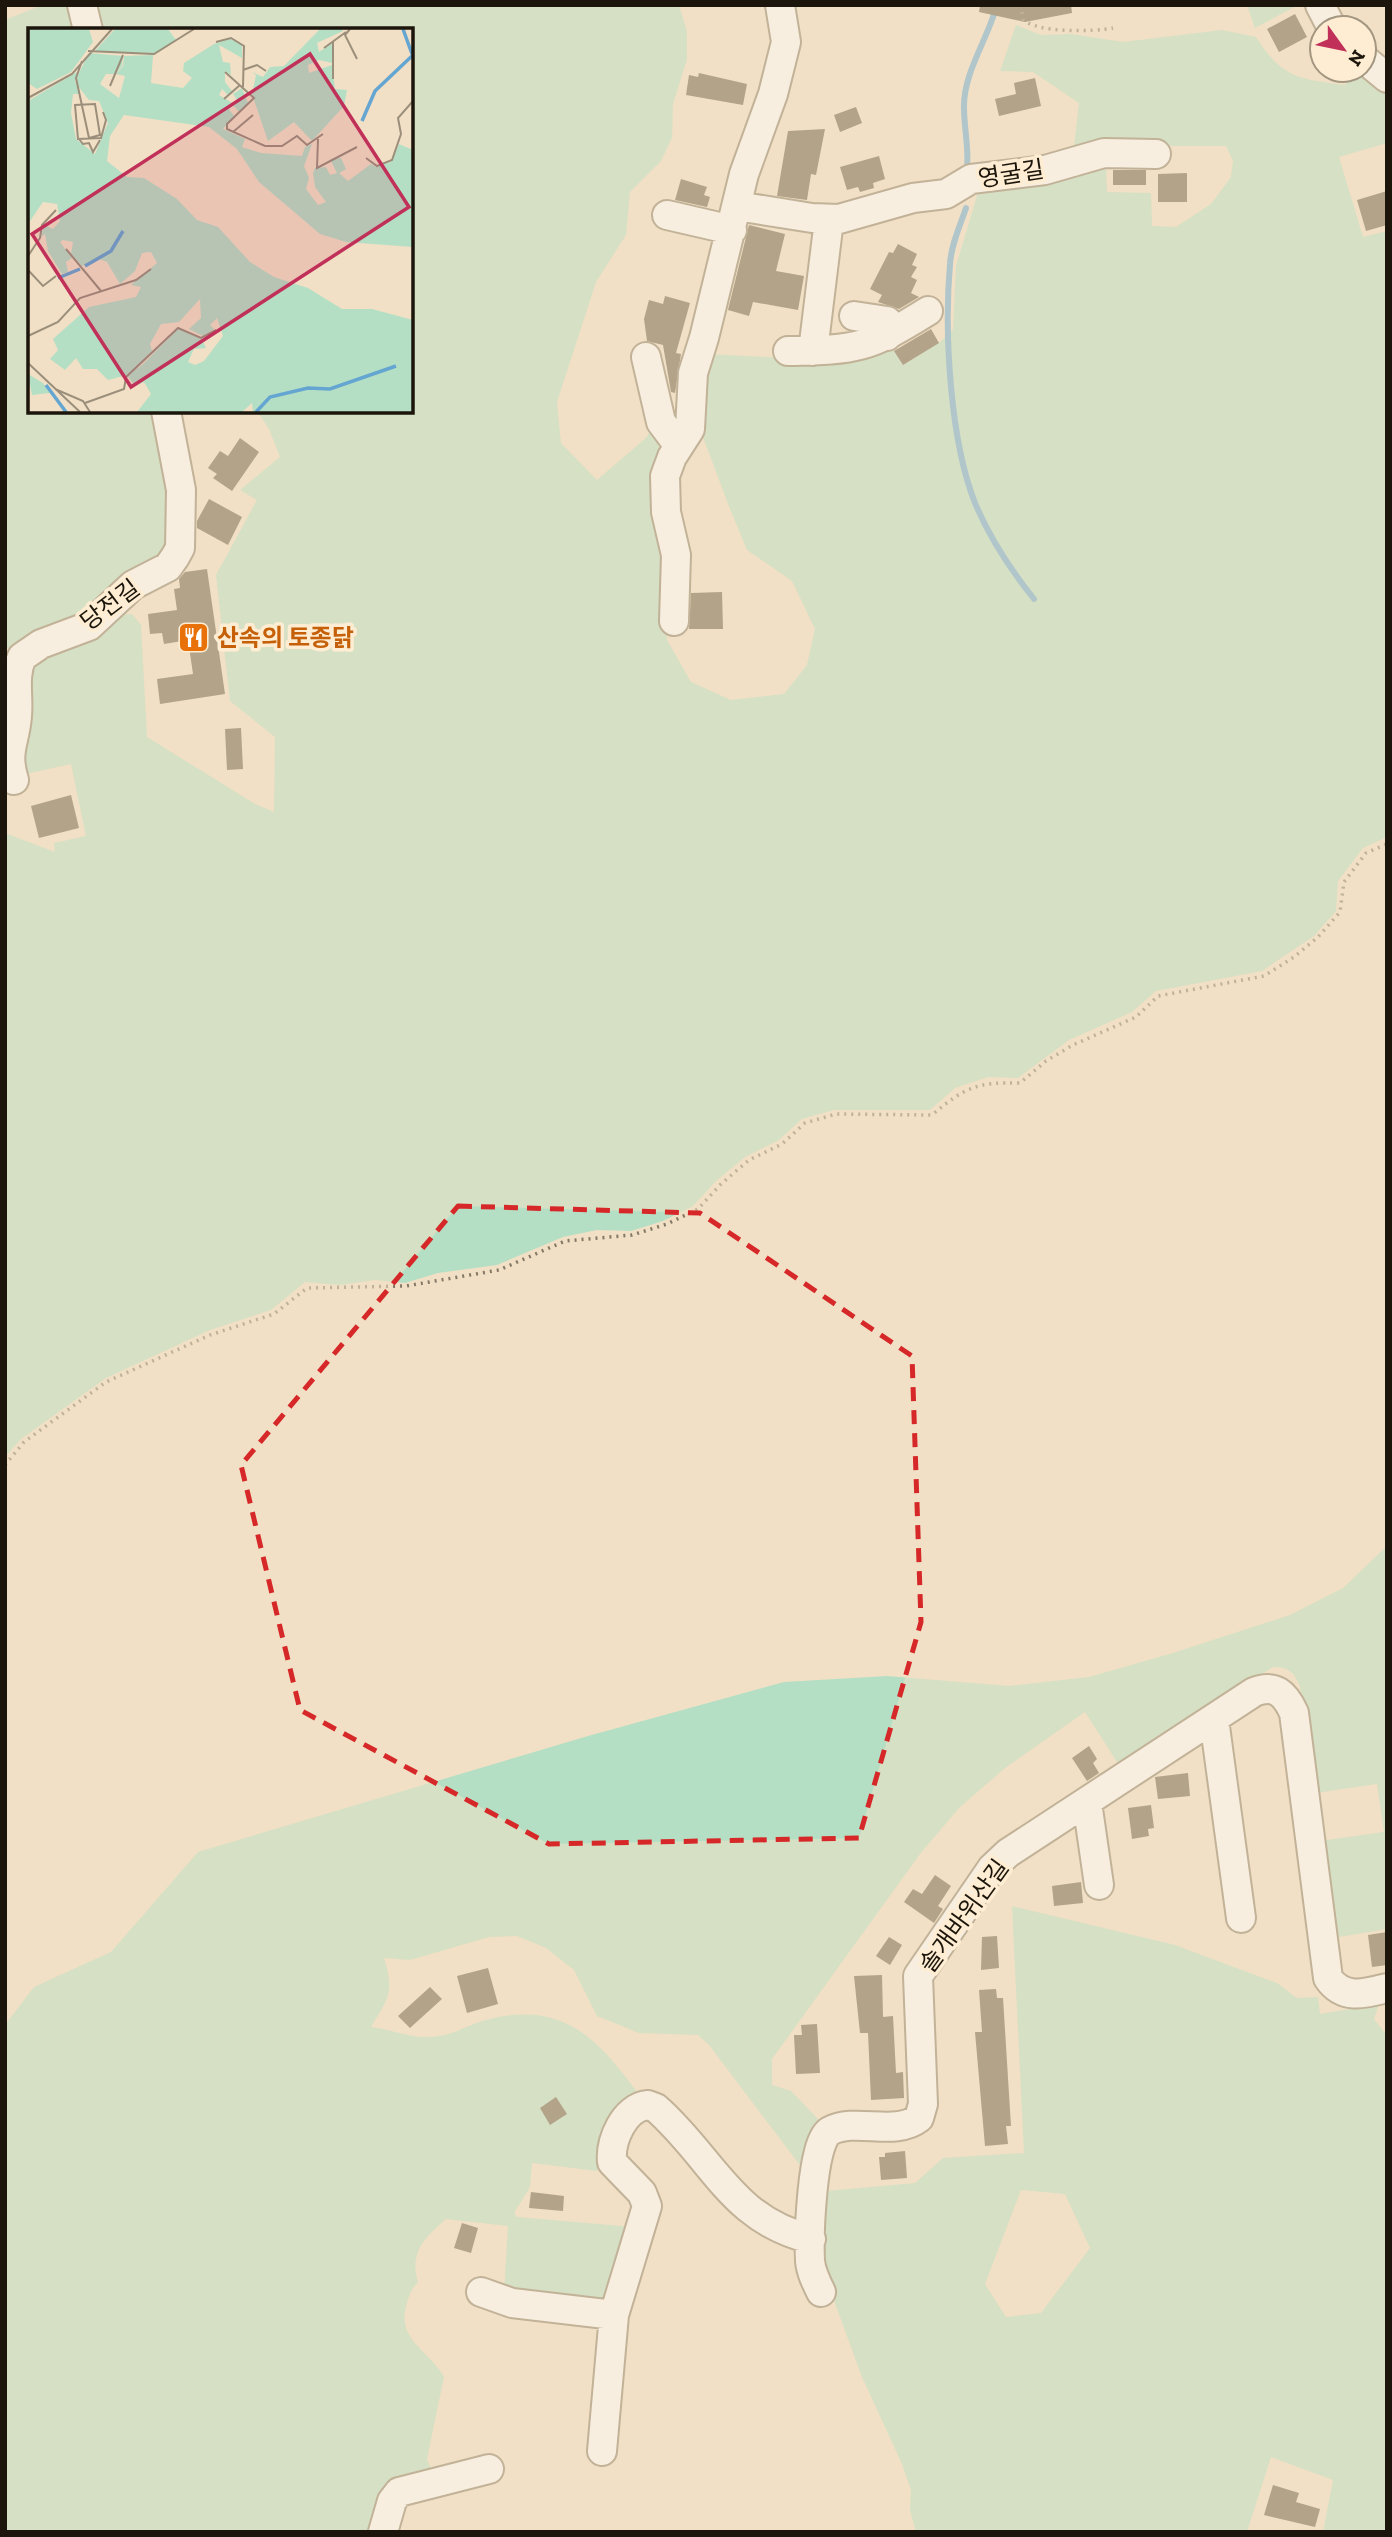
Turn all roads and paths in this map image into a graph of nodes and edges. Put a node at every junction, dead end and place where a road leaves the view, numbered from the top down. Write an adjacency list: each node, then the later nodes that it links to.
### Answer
1 (82, 5): 4 (lane)
2 (780, 5): 8 (lane)
3 (1021, 5): 5 (path)
4 (88, 28)
5 (1113, 28)
6 (1156, 154): 9 (lane, 영굴길)
7 (667, 215): 8 (lane, 영굴길)
8 (735, 218): 9 (lane, 영굴길); 15 (lane)
9 (828, 220): 12 (lane)
10 (928, 311): 12 (lane)
11 (854, 316): 12 (lane)
12 (887, 336)
13 (646, 357): 15 (lane)
14 (166, 413): 17 (lane, 당전길)
15 (680, 446): 16 (lane)
16 (674, 621)
17 (14, 780)
18 (1387, 844): 19 (path)
19 (5, 1465)
20 (1214, 1719): 21 (lane, 솔개바위산길); 23 (lane); 24 (lane, 솔개바위산길)
21 (1087, 1802): 22 (lane); 25 (lane, 솔개바위산길)
22 (1099, 1885)
23 (1241, 1918)
24 (1387, 1988)
25 (811, 2239): 26 (lane, 솔개바위산길); 28 (lane)
26 (821, 2291)
27 (481, 2292): 28 (lane)
28 (614, 2315): 29 (lane)
29 (601, 2451)
30 (489, 2469): 31 (lane)
31 (383, 2532)

